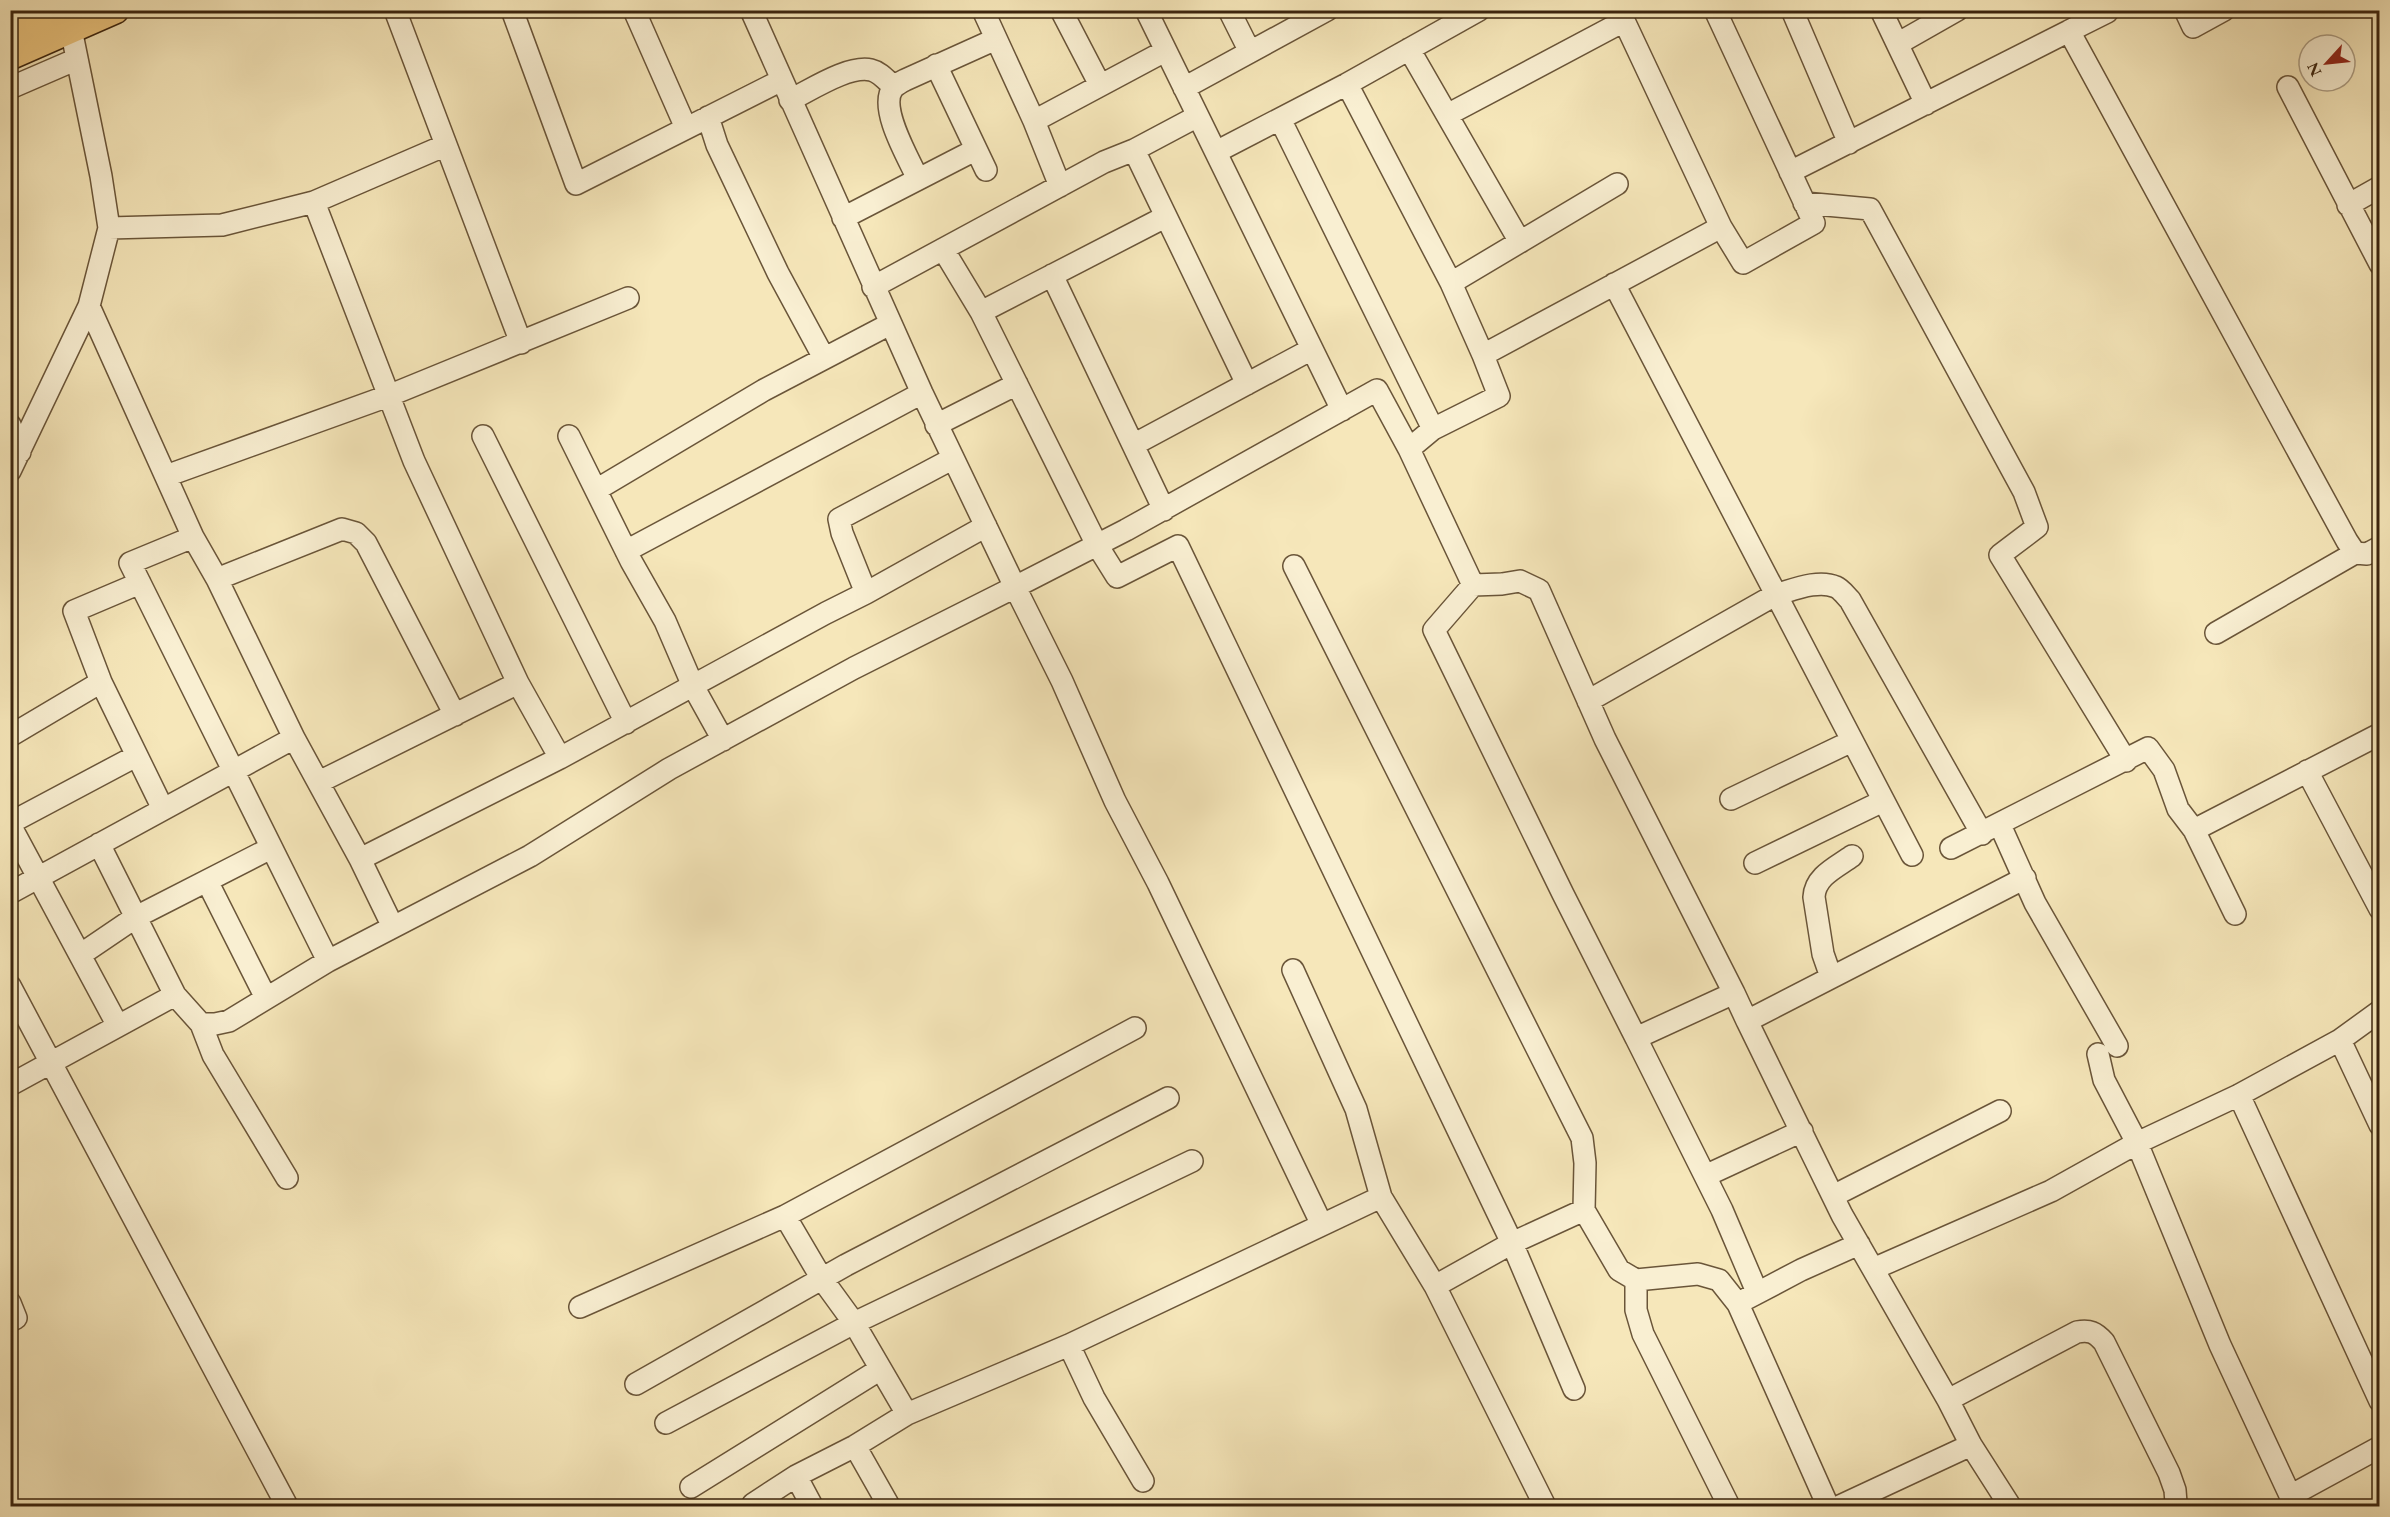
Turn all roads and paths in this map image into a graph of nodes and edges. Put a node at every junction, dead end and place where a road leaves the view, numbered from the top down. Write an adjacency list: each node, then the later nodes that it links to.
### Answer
1 (115, 10): 21 (main road)
2 (394, 10): 48 (street)
3 (512, 10): 46 (street)
4 (634, 10): 46 (street)
5 (751, 10): 32 (street)
6 (983, 10): 24 (street)
7 (1061, 10): 34 (street)
8 (1146, 10): 27 (street)
9 (1229, 10): 28 (street)
10 (1479, 10): 19 (street)
11 (1715, 10): 53 (street)
12 (1792, 10): 47 (street)
13 (1881, 10): 25 (street)
14 (1957, 10): 25 (street)
15 (2185, 10): 16 (street)
16 (2224, 10)
17 (2108, 11): 23 (street)
18 (1316, 13): 28 (street)
19 (1456, 16): 26 (street)
20 (1622, 16): 41 (street); 63 (street)
21 (66, 20): 22 (main road); 29 (main road); 30 (street)
22 (10, 30)
23 (2068, 31): 40 (street); 102 (street)
24 (996, 39): 31 (street); 45 (street)
25 (1899, 43): 40 (street)
26 (1409, 49): 33 (street); 41 (street)
27 (1165, 51): 34 (street); 38 (street)
28 (1250, 52): 38 (street)
29 (10, 56)
30 (76, 59): 37 (street); 64 (street)
31 (936, 65): 35 (street); 49 (street)
32 (782, 80): 39 (street); 43 (street)
33 (1347, 84): 44 (street); 69 (street)
34 (1100, 85): 45 (street)
35 (894, 87): 39 (street); 54 (street)
36 (2288, 87): 60 (street)
37 (10, 88)
38 (1184, 88): 42 (street)
39 (790, 100): 62 (street)
40 (1926, 104): 47 (street)
41 (1447, 115): 65 (street)
42 (1198, 116): 50 (street); 51 (street)
43 (708, 117): 46 (street); 79 (street)
44 (1280, 119): 51 (street); 87 (street)
45 (1034, 121): 56 (street)
46 (686, 128)
47 (1849, 143): 53 (street)
48 (446, 146): 58 (street); 76 (street)
49 (975, 150): 52 (street); 54 (street)
50 (1134, 150): 56 (street); 61 (street)
51 (1216, 152): 77 (street)
52 (986, 170)
53 (1790, 172): 59 (street)
54 (918, 179): 62 (street)
55 (1617, 184): 65 (street)
56 (1060, 186): 66 (street)
57 (2379, 187): 60 (street)
58 (314, 202): 64 (street); 83 (street)
59 (1804, 203): 63 (street); 124 (street)
60 (2348, 205): 67 (street)
61 (1165, 217): 68 (street); 81 (street)
62 (843, 218): 71 (street)
63 (1721, 227): 70 (street)
64 (109, 228): 73 (street)
65 (1520, 242): 69 (street)
66 (943, 249): 71 (street); 74 (street)
67 (2379, 264)
68 (1052, 275): 74 (street); 90 (street)
69 (1451, 283): 78 (street)
70 (1614, 284): 78 (street); 109 (street)
71 (873, 287): 75 (street)
72 (628, 298): 76 (street)
73 (89, 306): 93 (street); 94 (street)
74 (981, 312): 80 (street)
75 (890, 324): 79 (street); 82 (street)
76 (521, 343): 83 (street)
77 (1312, 349): 81 (street); 84 (street)
78 (1483, 355): 87 (street)
79 (824, 358): 95 (street)
80 (1017, 384): 86 (street); 99 (street)
81 (1247, 384): 90 (street)
82 (922, 393): 86 (street); 101 (street)
83 (387, 396): 94 (street); 112 (street)
84 (1342, 410): 91 (street); 96 (street)
85 (10, 425): 93 (street)
86 (936, 425): 92 (street)
87 (1433, 429): 91 (street)
88 (483, 436): 116 (street)
89 (569, 436): 95 (street)
90 (1133, 445): 96 (street)
91 (1409, 449): 106 (street)
92 (952, 459): 97 (street); 108 (street)
93 (15, 461)
94 (166, 476): 98 (street)
95 (596, 490): 101 (street)
96 (1164, 510): 99 (street)
97 (986, 526): 107 (street); 108 (street)
98 (193, 537): 104 (street); 105 (street)
99 (1096, 545): 107 (street); 180 (street)
100 (2379, 547): 102 (street)
101 (626, 551): 113 (street)
102 (2355, 553): 110 (street)
103 (1294, 566): 177 (street)
104 (217, 579): 115 (street); 119 (street)
105 (140, 583): 111 (street); 125 (street)
106 (1473, 585): 114 (street); 162 (street)
107 (1014, 587): 120 (street); 179 (street)
108 (866, 593): 113 (street)
109 (1775, 596): 114 (street); 121 (street); 132 (street)
110 (2216, 633)
111 (101, 682): 118 (street); 122 (street)
112 (518, 682): 115 (street); 123 (street)
113 (693, 686): 116 (street); 120 (street)
114 (1588, 701): 154 (street)
115 (454, 715): 127 (street)
116 (626, 723): 123 (street)
117 (2379, 734): 126 (street)
118 (10, 736)
119 (294, 738): 125 (street); 127 (street)
120 (723, 740): 148 (street)
121 (1852, 741): 128 (street); 129 (street)
122 (136, 756): 130 (street); 131 (street)
123 (560, 758): 139 (street)
124 (2126, 761): 132 (street); 133 (street)
125 (233, 771): 130 (street); 135 (street)
126 (2307, 771): 133 (street); 145 (street)
127 (319, 783): 139 (street)
128 (1731, 799)
129 (1883, 801): 137 (street); 140 (street)
130 (163, 809): 134 (street)
131 (10, 824): 141 (street)
132 (1991, 830): 136 (street); 142 (street)
133 (2194, 830): 146 (street)
134 (99, 844): 141 (street); 147 (street)
135 (271, 848): 143 (street); 150 (street)
136 (1951, 848)
137 (1912, 855)
138 (1852, 856): 152 (street)
139 (360, 859): 148 (street)
140 (1755, 863)
141 (38, 878): 144 (street); 149 (street)
142 (2025, 878): 152 (street); 171 (street)
143 (207, 882): 147 (street); 156 (street)
144 (10, 892)
145 (2379, 909)
146 (2235, 914)
147 (136, 917): 149 (street); 155 (street)
148 (393, 927): 150 (street)
149 (80, 955): 160 (street)
150 (328, 961): 156 (street)
151 (1293, 970): 176 (street)
152 (1831, 977): 158 (street)
153 (10, 986): 164 (street)
154 (1734, 993): 158 (street); 162 (street)
155 (175, 996): 159 (street); 160 (street)
156 (266, 998): 159 (street)
157 (2379, 1011): 163 (street)
158 (1747, 1021): 170 (street)
159 (201, 1024): 174 (street)
160 (118, 1026): 164 (street)
161 (1135, 1028): 178 (street)
162 (1636, 1038): 173 (street)
163 (2340, 1040): 166 (street); 169 (street)
164 (50, 1063): 165 (street); 208 (street)
165 (10, 1085)
166 (2239, 1095): 171 (street); 197 (street)
167 (1168, 1098): 183 (street)
168 (2000, 1111): 175 (street)
169 (2379, 1125)
170 (1802, 1131): 173 (street); 175 (street)
171 (2137, 1143): 182 (street); 206 (street)
172 (1192, 1161): 191 (street)
173 (1705, 1176): 186 (street)
174 (287, 1178)
175 (1833, 1196): 181 (street)
176 (1381, 1197): 179 (street); 185 (street)
177 (1584, 1210): 180 (street); 184 (street)
178 (785, 1216): 183 (street); 189 (street)
179 (1322, 1225): 192 (street)
180 (1512, 1243): 185 (street); 195 (street)
181 (1858, 1244): 182 (street); 186 (street)
182 (1872, 1269): 196 (street)
183 (822, 1279): 191 (street); 194 (street)
184 (1636, 1280): 188 (street); 212 (street)
185 (1435, 1286): 211 (street)
186 (1757, 1292): 188 (street)
187 (10, 1303): 190 (street)
188 (1738, 1304): 213 (street)
189 (580, 1307)
190 (10, 1321)
191 (854, 1323): 193 (street); 199 (street)
192 (1069, 1345): 198 (street); 204 (street)
193 (879, 1370): 198 (street); 205 (street)
194 (636, 1384)
195 (1574, 1389)
196 (1948, 1400): 200 (street); 216 (street)
197 (2379, 1401)
198 (907, 1414): 201 (street)
199 (666, 1423)
200 (1971, 1445): 214 (street); 215 (street)
201 (855, 1446): 203 (street); 210 (street)
202 (2379, 1447): 206 (street)
203 (795, 1476): 207 (street); 209 (street)
204 (1143, 1481)
205 (691, 1487)
206 (2293, 1501)
207 (753, 1504)
208 (287, 1506)
209 (812, 1506)
210 (890, 1506)
211 (1545, 1506)
212 (1729, 1506)
213 (1828, 1506)
214 (1840, 1506)
215 (2010, 1506)
216 (2173, 1506)

